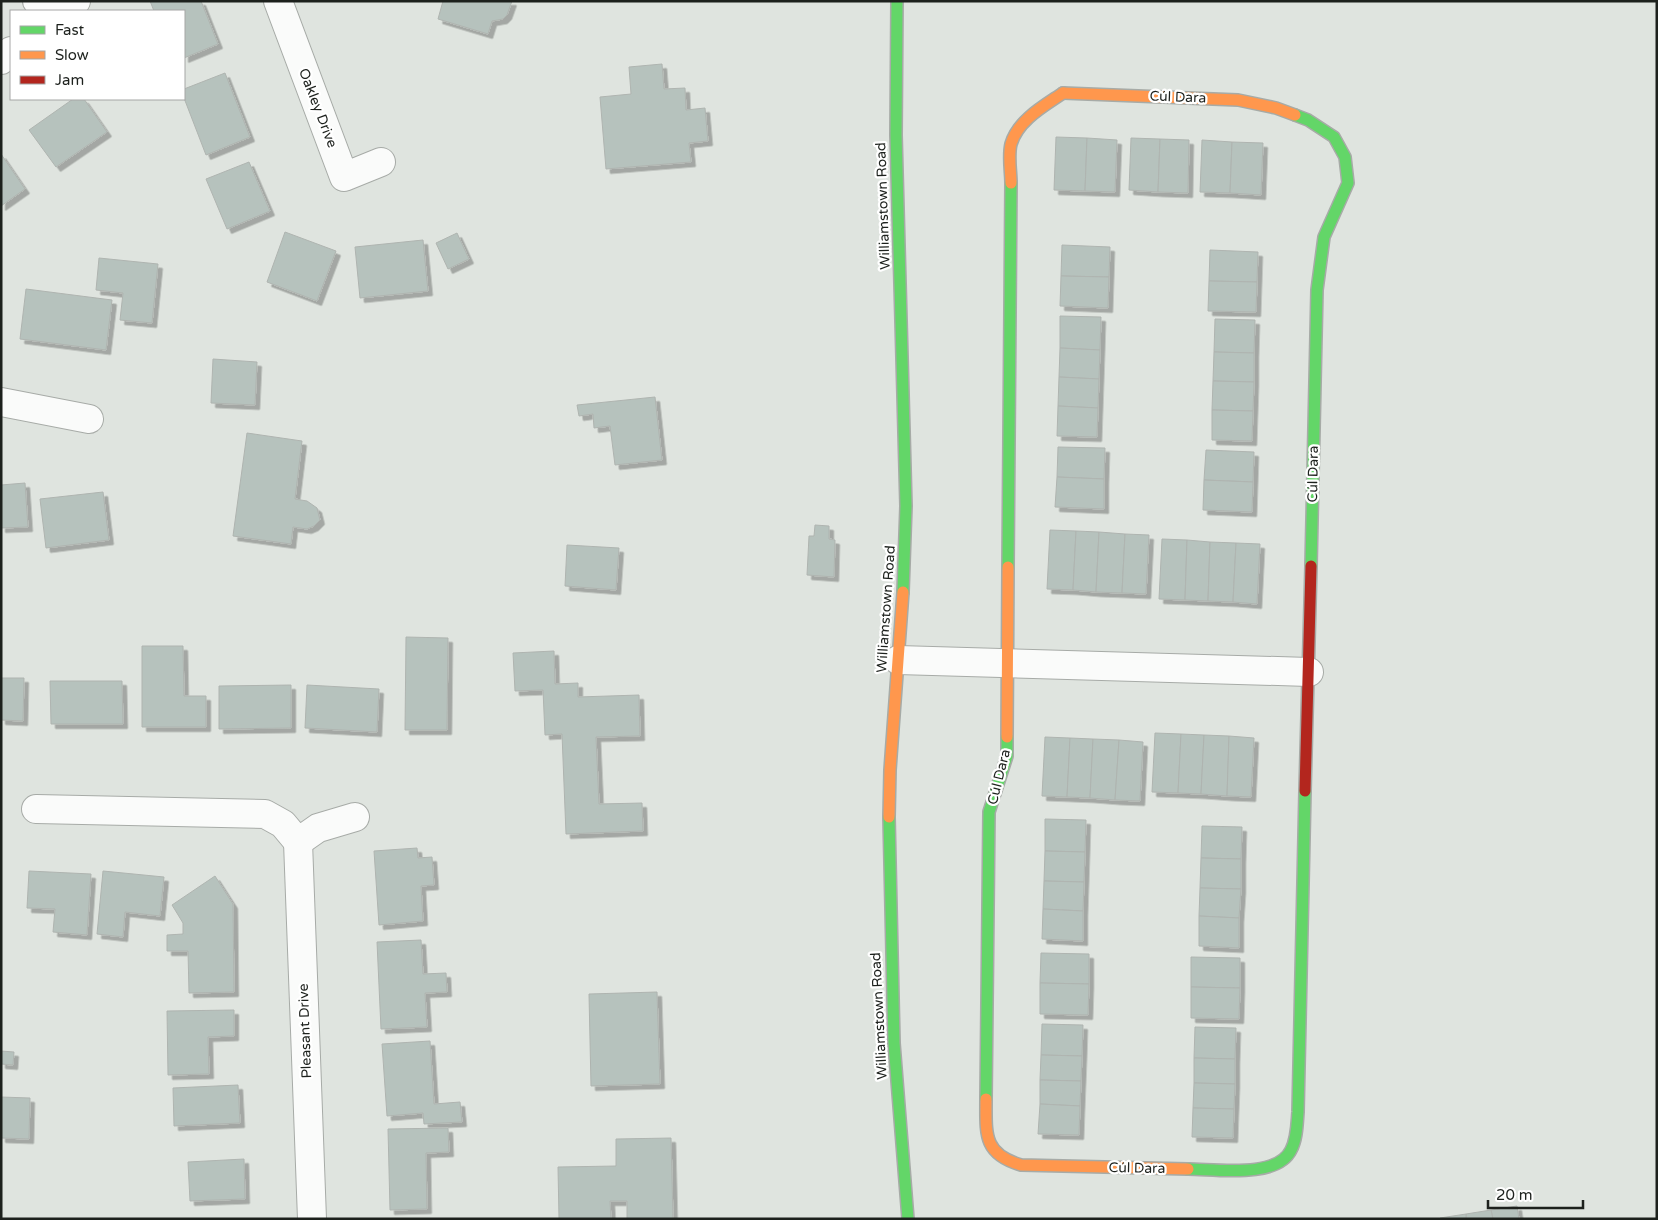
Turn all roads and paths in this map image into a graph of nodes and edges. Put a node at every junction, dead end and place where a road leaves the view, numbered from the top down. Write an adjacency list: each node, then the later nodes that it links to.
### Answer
1 (76, 1): 4 (street)
2 (278, 1): 5 (street, Oakley Drive)
3 (897, 1): 8 (street, Williamstown Road)
4 (62, 10)
5 (381, 162)
6 (1, 402): 7 (street)
7 (89, 419)
8 (898, 660): 9 (street); 15 (street, Williamstown Road)
9 (1008, 662): 10 (street); 10 (street, Cúl Dara); 10 (street, Cúl Dara)
10 (1308, 672)
11 (36, 809): 13 (street)
12 (355, 817): 13 (street)
13 (298, 842): 14 (street, Pleasant Drive)
14 (312, 1219)
15 (908, 1219)

